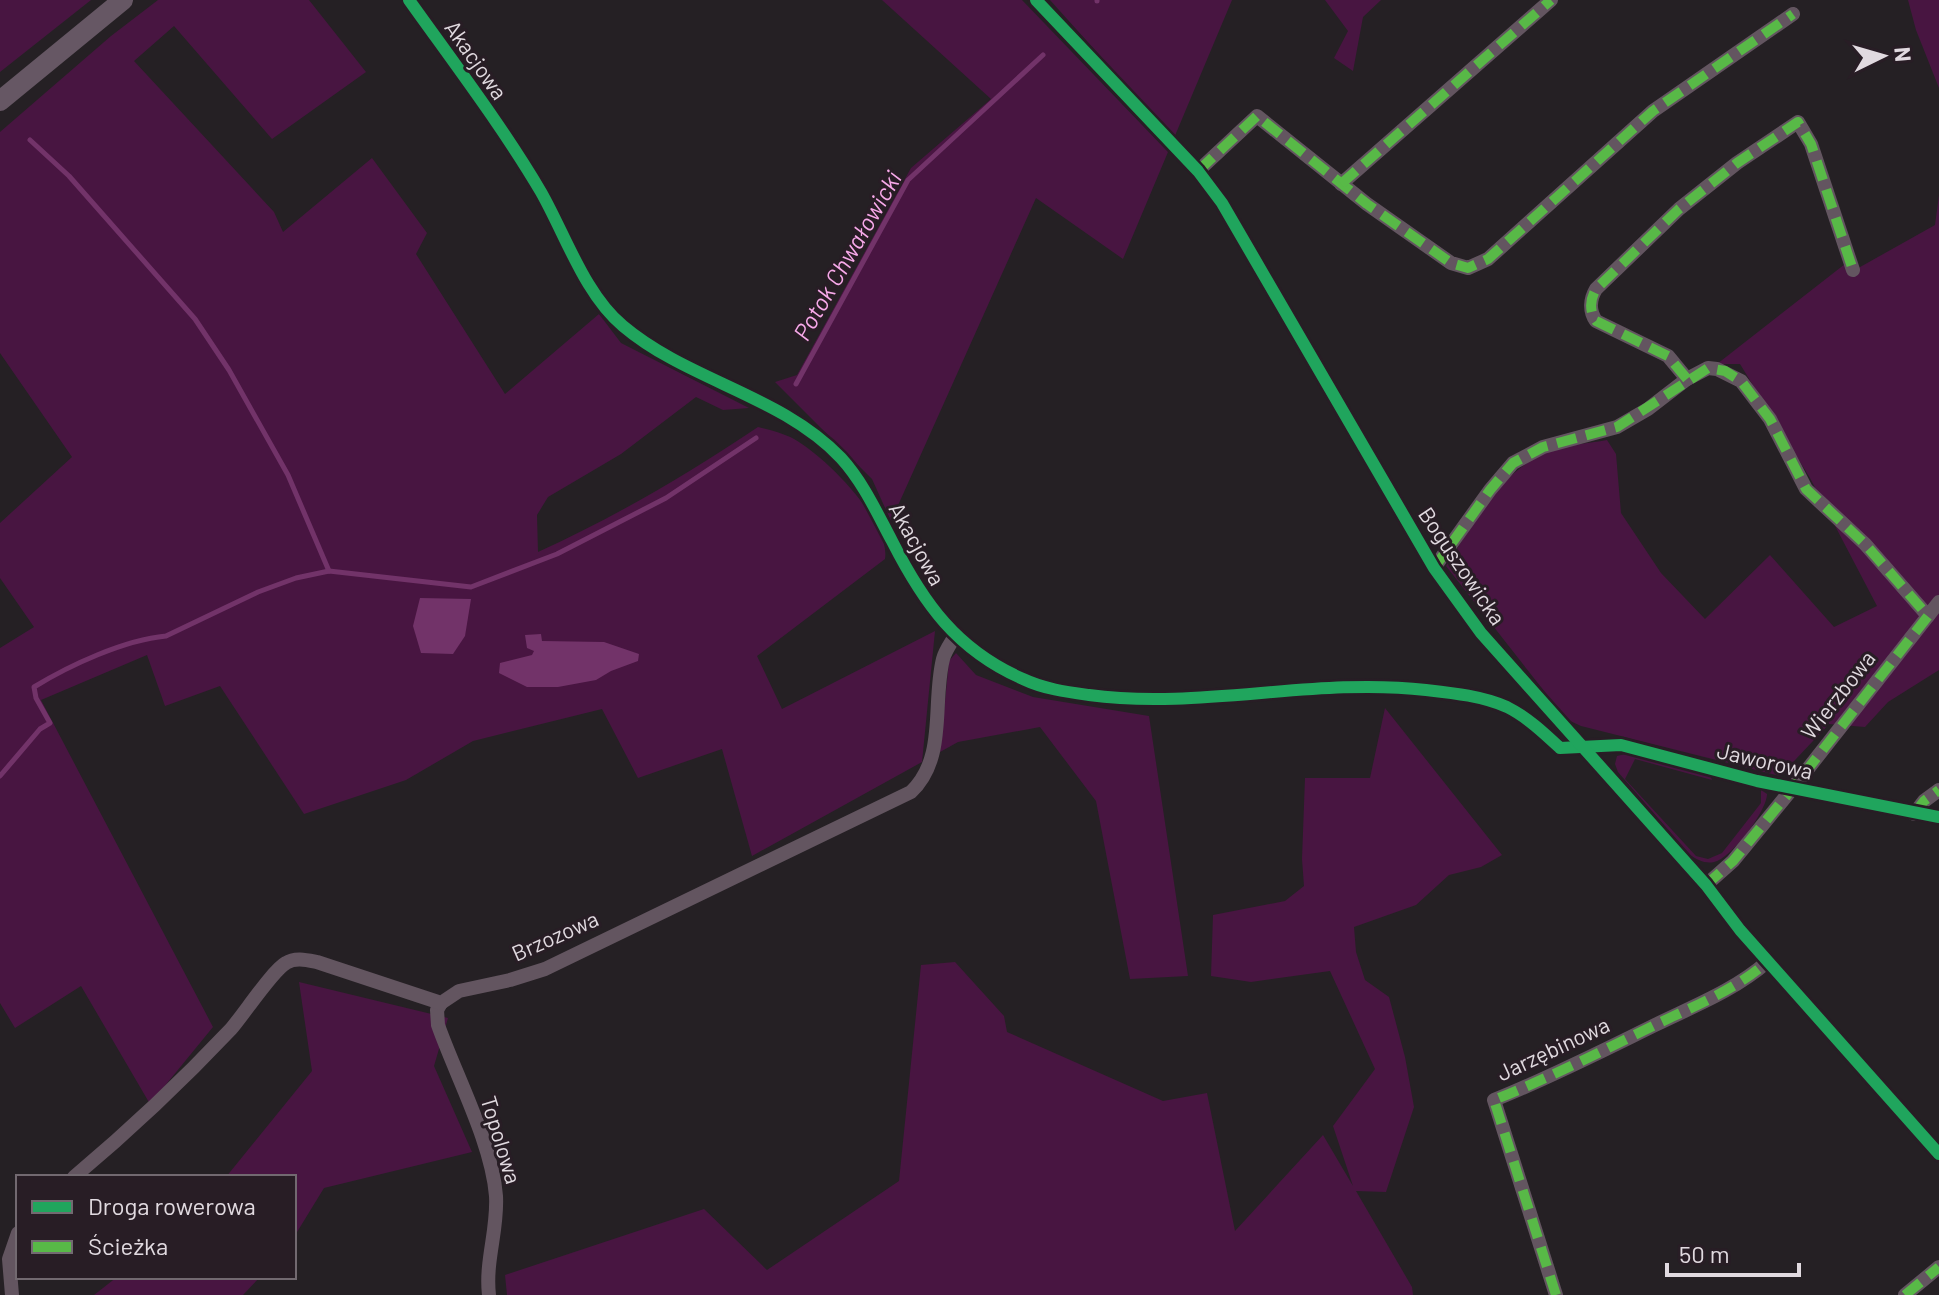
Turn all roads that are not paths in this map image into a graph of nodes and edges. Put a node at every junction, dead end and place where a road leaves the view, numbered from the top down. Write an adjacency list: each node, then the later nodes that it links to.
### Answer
1 (123, 0): 6 (main road)
2 (409, 0): 14 (street, Akacjowa)
3 (1036, 0): 7 (street, Boguszowicka)
4 (1551, 0): 8 (street)
5 (1793, 14): 8 (street)
6 (0, 101)
7 (1198, 171): 8 (street); 11 (street, Boguszowicka)
8 (1341, 184)
9 (1853, 270): 10 (street)
10 (1687, 379): 11 (street, Boguszowicka); 13 (street, Boguszowicka)
11 (1434, 568): 15 (street, Boguszowicka)
12 (1939, 602): 13 (street, Wierzbowa)
13 (1928, 616): 16 (street, Wierzbowa)
14 (955, 636): 15 (street, Akacjowa); 22 (street, Brzozowa)
15 (1583, 748): 16 (street, Jaworowa); 20 (street, Boguszowicka)
16 (1792, 789): 18 (street, Jaworowa); 20 (street, Wierzbowa)
17 (1939, 790): 18 (street)
18 (1914, 814): 19 (street, Jaworowa)
19 (1939, 817)
20 (1706, 885): 21 (street, Boguszowicka)
21 (1767, 962): 23 (street, Boguszowicka); 29 (street, Jarzębinowa)
22 (441, 1003): 24 (street); 28 (street, Topolowa)
23 (1939, 1154)
24 (76, 1175)
25 (16, 1239): 27 (street)
26 (1939, 1267): 30 (street)
27 (12, 1295)
28 (489, 1295)
29 (1556, 1295)
30 (1905, 1295)

